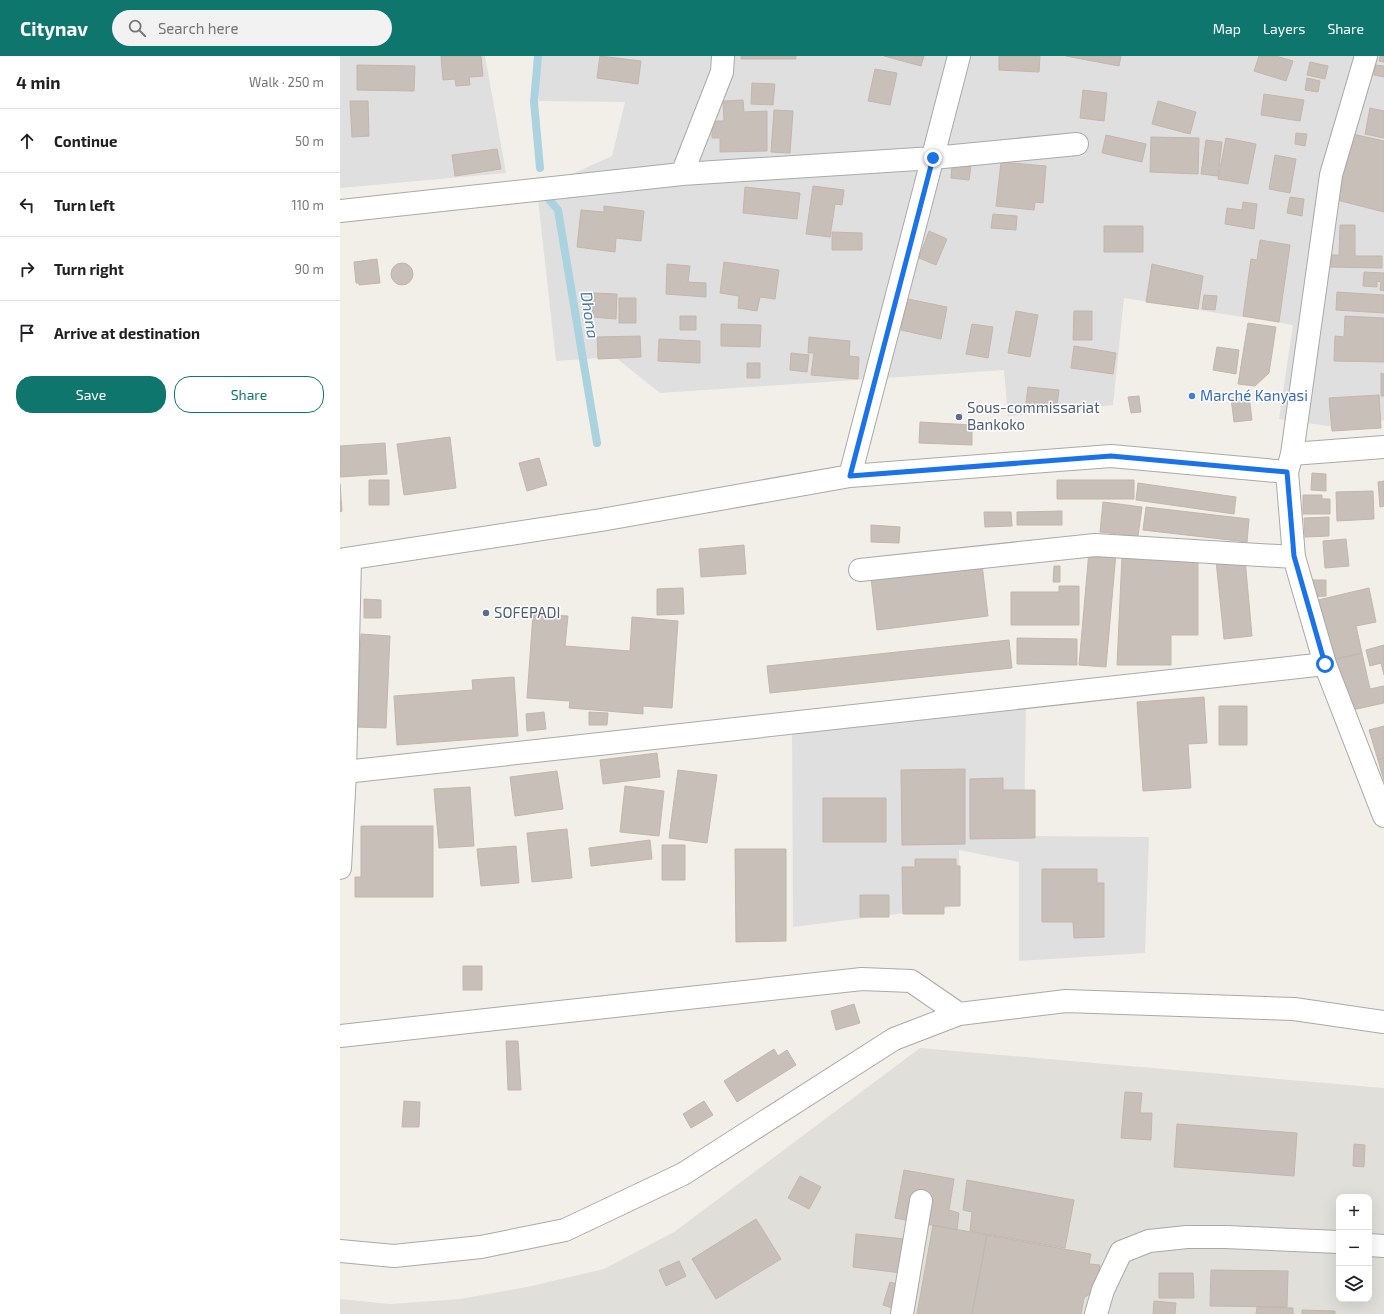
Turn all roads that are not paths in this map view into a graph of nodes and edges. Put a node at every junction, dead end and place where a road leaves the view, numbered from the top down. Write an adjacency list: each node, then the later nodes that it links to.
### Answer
1 (723, 56): 6 (street)
2 (959, 56): 5 (street)
3 (1366, 56): 9 (street)
4 (1077, 144): 5 (street)
5 (933, 158): 6 (street); 10 (street)
6 (682, 174): 7 (street)
7 (340, 210)
8 (1384, 447): 9 (street)
9 (1290, 463): 10 (street); 11 (street)
10 (850, 476): 12 (street)
11 (1294, 556): 13 (street); 14 (street)
12 (345, 560): 15 (street)
13 (860, 570)
14 (1325, 664): 15 (street); 16 (street)
15 (345, 772): 17 (street)
16 (1384, 816)
17 (340, 868)
18 (959, 1014): 19 (street); 20 (street); 25 (street)
19 (1384, 1022)
20 (340, 1036)
21 (921, 1202): 26 (street)
22 (1336, 1242): 27 (street)
23 (1372, 1245): 24 (street)
24 (1384, 1246)
25 (340, 1251)
26 (902, 1314)
27 (1096, 1314)

